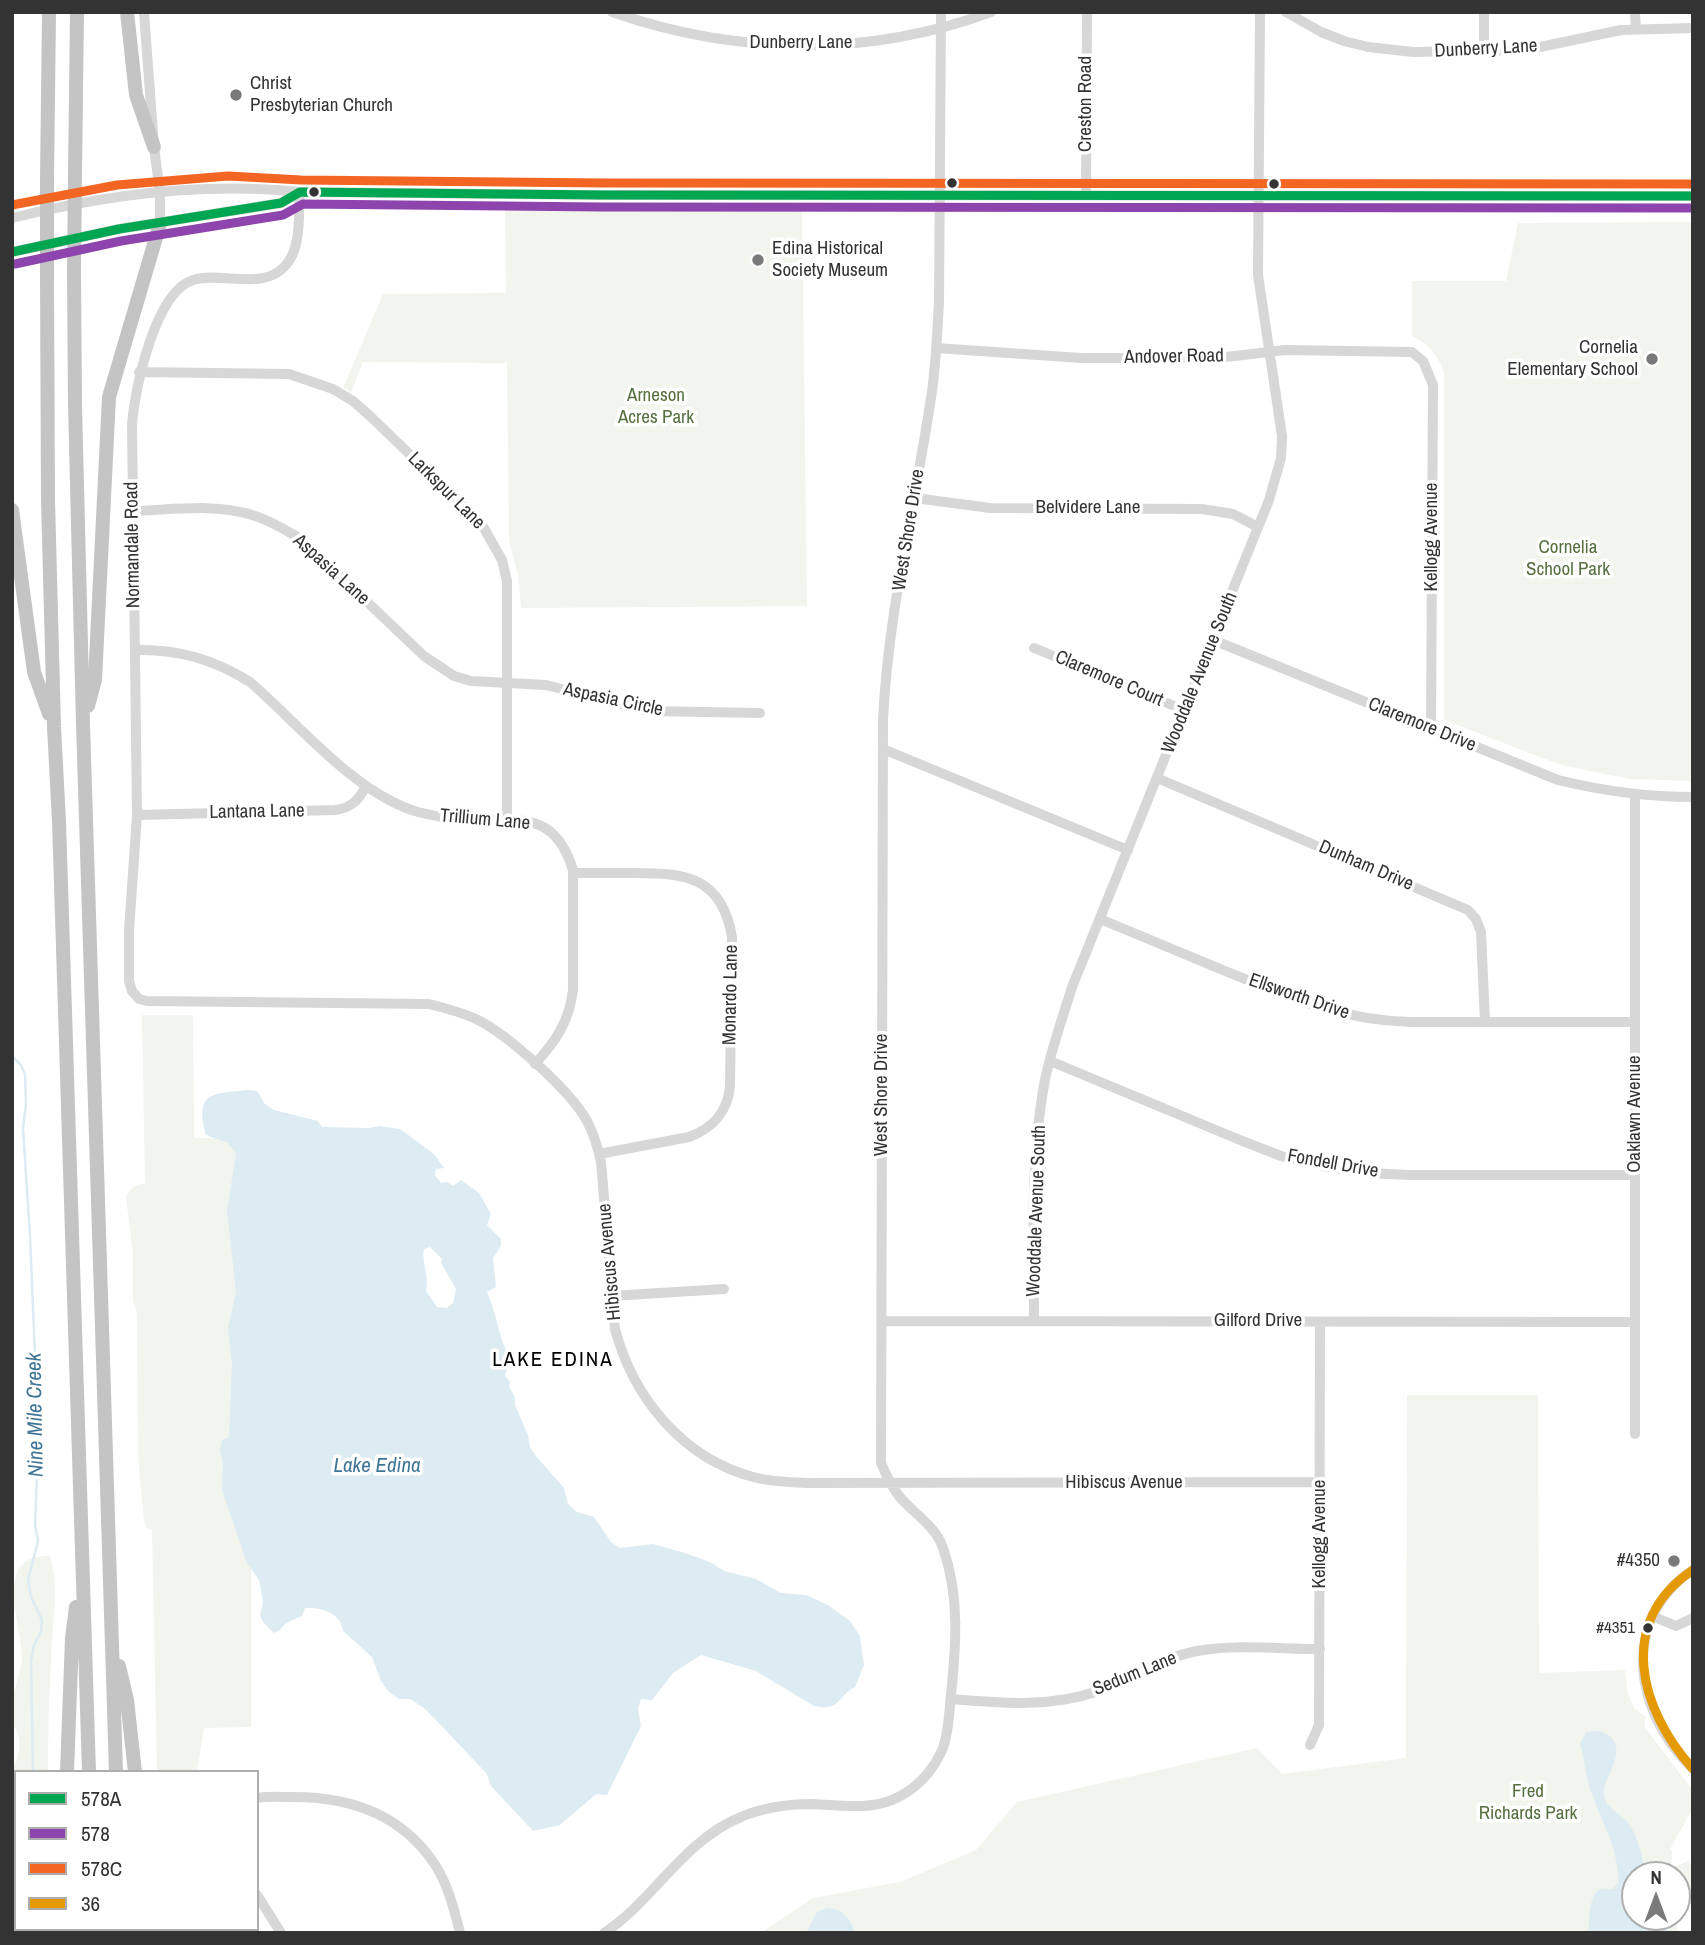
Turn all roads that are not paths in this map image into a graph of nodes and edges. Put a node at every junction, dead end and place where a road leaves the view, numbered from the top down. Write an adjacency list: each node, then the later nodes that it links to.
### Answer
1 (49, 12): 42 (highway, bridge)
2 (77, 12): 41 (highway, bridge)
3 (127, 12): 17 (highway)
4 (144, 12): 17 (street)
5 (612, 12): 13 (street, Dunberry Lane)
6 (941, 12): 13 (street, West Shore Drive)
7 (991, 12): 13 (street, Dunberry Lane)
8 (1087, 12): 21 (street, Creston Road)
9 (1260, 12): 22 (street, Wooddale Avenue South)
10 (1286, 12): 16 (street, Dunberry Lane)
11 (1484, 12): 16 (street)
12 (1635, 12): 14 (street)
13 (940, 29): 20 (street, West Shore Drive)
14 (1636, 29): 15 (street, Dunberry Lane); 16 (street, Dunberry Lane)
15 (1693, 29)
16 (1484, 52)
17 (154, 147): 19 (street)
18 (300, 192): 19 (street); 20 (street); 25 (street); 30 (street, Normandale Road)
19 (160, 193): 24 (street); 25 (street)
20 (938, 195): 21 (street); 27 (street, West Shore Drive)
21 (1086, 195): 22 (street)
22 (1259, 195): 23 (street); 28 (street, Wooddale Avenue South)
23 (1693, 196)
24 (12, 218)
25 (160, 223): 26 (street); 41 (highway)
26 (12, 252)
27 (936, 348): 28 (street, Andover Road); 31 (street, West Shore Drive)
28 (1269, 351): 29 (street, Andover Road); 34 (street, Wooddale Avenue South)
29 (1412, 352): 43 (street, Kellogg Avenue)
30 (139, 372): 33 (street, Normandale Road); 38 (street, Larkspur Lane)
31 (915, 498): 34 (street, Belvidere Lane); 44 (street, West Shore Drive)
32 (12, 510): 42 (highway)
33 (133, 511): 37 (street, Normandale Road); 38 (street, Aspasia Lane)
34 (1258, 527): 35 (street, Wooddale Avenue South)
35 (1213, 640): 39 (street, Wooddale Avenue South); 43 (street, Claremore Drive)
36 (1034, 648): 39 (street, Claremore Court)
37 (135, 650): 46 (street, Trillium Lane); 49 (street, Normandale Road)
38 (508, 683): 40 (street, Aspasia Circle); 50 (street, Larkspur Lane)
39 (1184, 710): 45 (street, Wooddale Avenue South)
40 (760, 713)
41 (83, 724): 74 (highway)
42 (54, 727): 70 (highway)
43 (1431, 729): 47 (street, Claremore Drive)
44 (883, 749): 51 (street); 63 (street, West Shore Drive)
45 (1157, 778): 51 (street, Wooddale Avenue South); 55 (street, Dunham Drive)
46 (366, 786): 49 (street, Lantana Lane); 50 (street, Trillium Lane)
47 (1635, 795): 48 (street, Claremore Drive); 56 (street, Oaklawn Avenue)
48 (1693, 797)
49 (137, 816): 54 (street, Normandale Road)
50 (508, 819): 52 (street, Trillium Lane)
51 (1128, 850): 53 (street, Wooddale Avenue South)
52 (573, 873): 58 (street, Trillium Lane); 59 (street, Monardo Lane)
53 (1100, 919): 55 (street, Ellsworth Drive); 57 (street, Wooddale Avenue South)
54 (139, 999): 58 (street, Hibiscus Avenue)
55 (1485, 1022): 56 (street, Ellsworth Drive)
56 (1635, 1022): 60 (street, Oaklawn Avenue)
57 (1050, 1061): 60 (street, Fondell Drive); 64 (street, Wooddale Avenue South)
58 (535, 1064): 59 (street, Hibiscus Avenue)
59 (600, 1154): 62 (street, Hibiscus Avenue)
60 (1635, 1175): 66 (street, Oaklawn Avenue)
61 (724, 1289): 62 (street)
62 (611, 1296): 69 (street, Hibiscus Avenue)
63 (882, 1321): 64 (street, Gilford Drive); 69 (street, West Shore Drive)
64 (1034, 1321): 65 (street, Gilford Drive)
65 (1320, 1322): 66 (street, Gilford Drive); 68 (street, Kellogg Avenue)
66 (1635, 1322): 67 (street, Oaklawn Avenue)
67 (1635, 1433)
68 (1320, 1482): 69 (street, Hibiscus Avenue); 75 (street, Kellogg Avenue)
69 (891, 1484): 76 (street, West Shore Drive)
70 (81, 1561): 79 (highway); 80 (highway)
71 (1693, 1570): 72 (street)
72 (1653, 1616): 73 (street); 78 (street)
73 (1693, 1618)
74 (112, 1633): 81 (highway); 82 (highway)
75 (1320, 1649): 76 (street, Sedum Lane); 77 (street, Kellogg Avenue)
76 (951, 1699): 87 (street, West Shore Drive)
77 (1310, 1745)
78 (1693, 1769)
79 (67, 1770)
80 (89, 1770)
81 (116, 1770)
82 (135, 1770)
83 (259, 1798): 86 (street)
84 (259, 1898): 85 (street)
85 (281, 1933)
86 (460, 1933)
87 (604, 1933)

